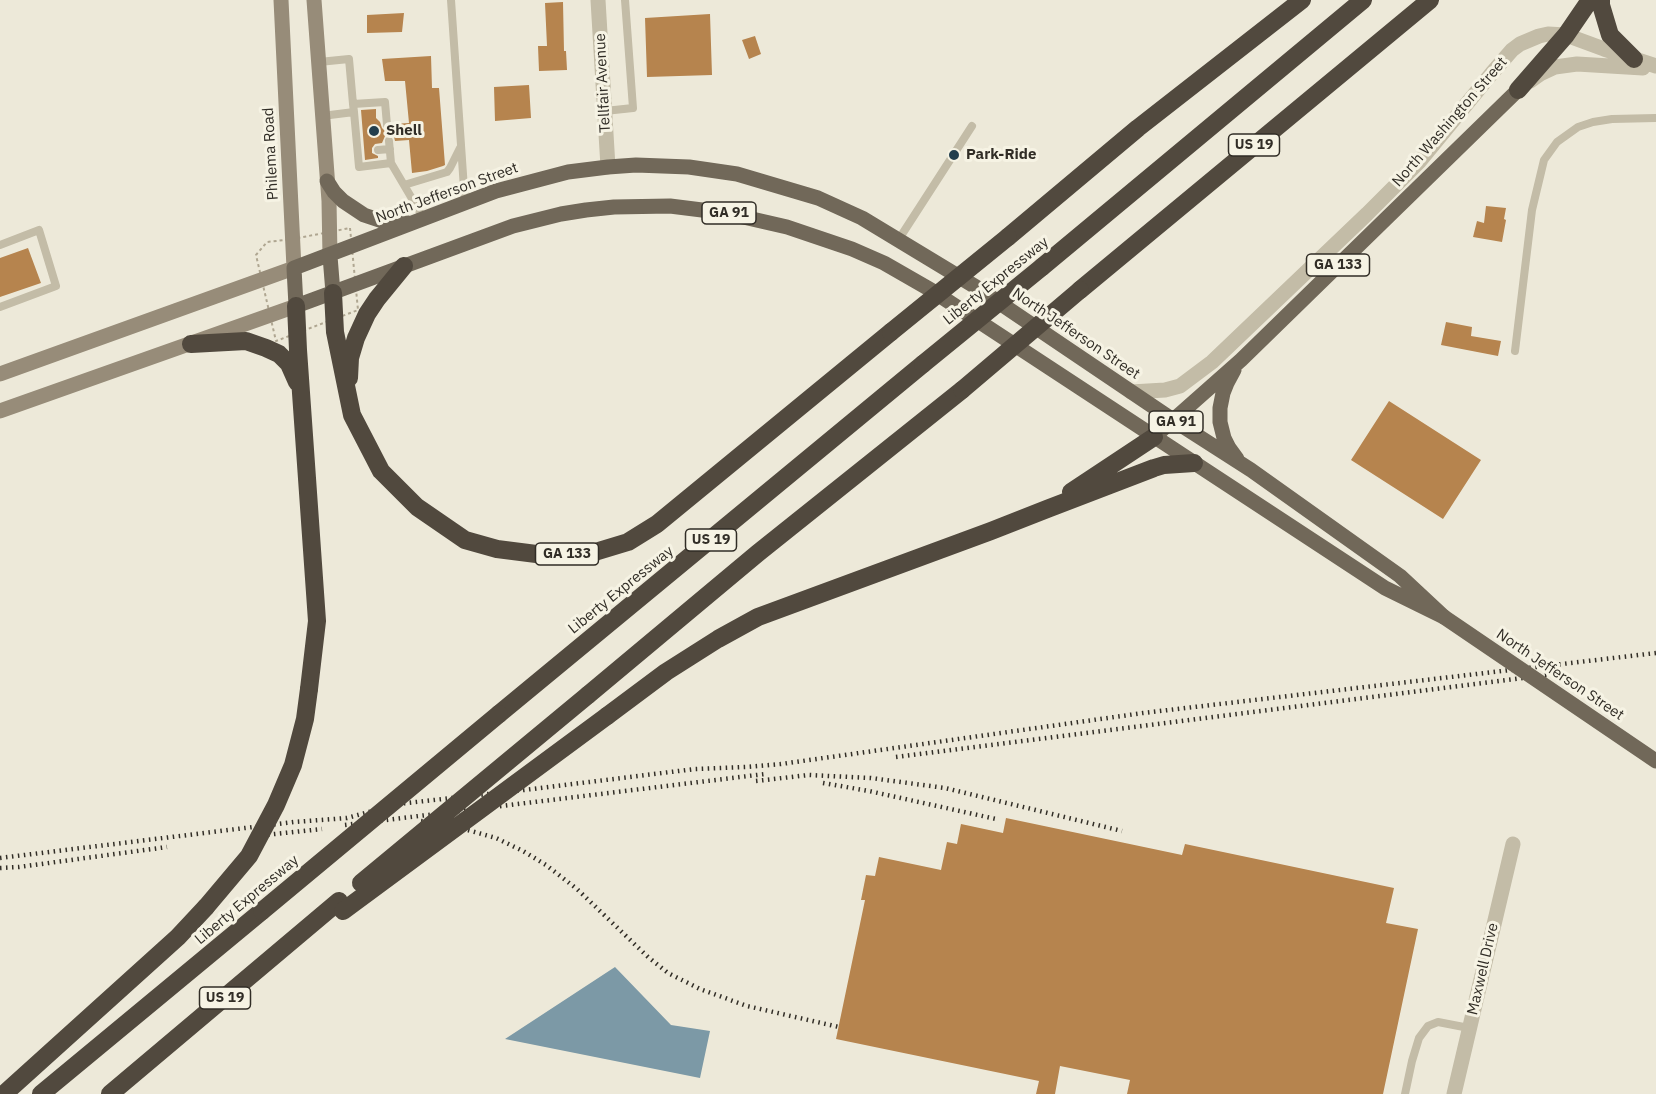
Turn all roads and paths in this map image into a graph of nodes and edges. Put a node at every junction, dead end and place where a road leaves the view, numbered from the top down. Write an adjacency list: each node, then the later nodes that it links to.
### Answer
1 (281, 0): 35 (main road, Philema Road)
2 (314, 0): 14 (main road)
3 (451, 0): 23 (lane)
4 (598, 0): 5 (lane); 17 (street, Tellfair Avenue)
5 (603, 0)
6 (625, 0): 17 (lane)
7 (1302, 0): 45 (highway, GA 133, bridge)
8 (1363, 0): 58 (highway, Liberty Expressway / US 19, bridge)
9 (1430, 0): 55 (highway, US 19, bridge)
10 (1590, 0): 12 (highway, GA 133)
11 (1601, 0): 13 (highway)
12 (1566, 35): 13 (street, North Washington Street); 16 (highway, GA 133); 44 (street, North Washington Street)
13 (1634, 59): 15 (street, North Washington Street)
14 (319, 63): 18 (lane); 19 (main road)
15 (1656, 67): 16 (street, North Washington Street)
16 (1518, 90): 41 (main road, GA 133)
17 (605, 111): 26 (street, Tellfair Avenue)
18 (355, 114): 19 (lane); 20 (lane); 25 (lane)
19 (322, 116): 27 (main road)
20 (376, 118)
21 (1656, 118): 40 (lane)
22 (972, 126): 31 (lane)
23 (461, 146): 28 (lane); 29 (lane)
24 (378, 150): 25 (lane)
25 (391, 163): 28 (lane)
26 (608, 166): 29 (main road, North Jefferson Street / GA 91); 31 (main road, North Jefferson Street / GA 91)
27 (327, 180): 30 (main road); 33 (main road)
28 (404, 185): 30 (lane)
29 (465, 203): 30 (main road, North Jefferson Street / GA 91)
30 (420, 220): 33 (main road, North Jefferson Street)
31 (899, 239): 44 (main road, North Jefferson Street / GA 91)
32 (0, 245): 38 (lane)
33 (330, 256): 35 (main road, North Jefferson Street); 36 (main road, GA 133)
34 (404, 266): 36 (main road, GA 91); 45 (highway); 48 (main road, North Jefferson Street / GA 91)
35 (294, 268): 37 (main road, Philema Road); 42 (main road, North Jefferson Street)
36 (333, 293): 37 (main road, GA 91); 45 (highway, GA 133)
37 (296, 306): 39 (main road); 43 (highway)
38 (0, 307)
39 (191, 344): 43 (highway); 46 (main road)
40 (1515, 351)
41 (1240, 360): 47 (main road, GA 133); 50 (main road)
42 (0, 374)
43 (301, 390): 57 (highway, bridge)
44 (1131, 392): 47 (main road, North Jefferson Street / GA 91)
45 (348, 397)
46 (0, 411)
47 (1173, 420): 48 (main road, GA 133); 50 (main road, North Jefferson Street / GA 91)
48 (1154, 437): 49 (main road, North Jefferson Street / GA 91); 51 (highway)
49 (1194, 464): 51 (highway); 52 (main road, North Jefferson Street / GA 91)
50 (1251, 470): 52 (main road, North Jefferson Street / GA 91)
51 (1047, 508): 55 (highway, bridge)
52 (1444, 617): 53 (main road, North Jefferson Street / GA 91, bridge)
53 (1656, 761)
54 (1513, 844): 56 (street, Maxwell Drive)
55 (341, 906): 59 (highway, US 19)
56 (1469, 1028): 60 (lane); 61 (street, Maxwell Drive)
57 (4, 1094)
58 (41, 1094)
59 (110, 1094)
60 (1405, 1094)
61 (1454, 1094)

